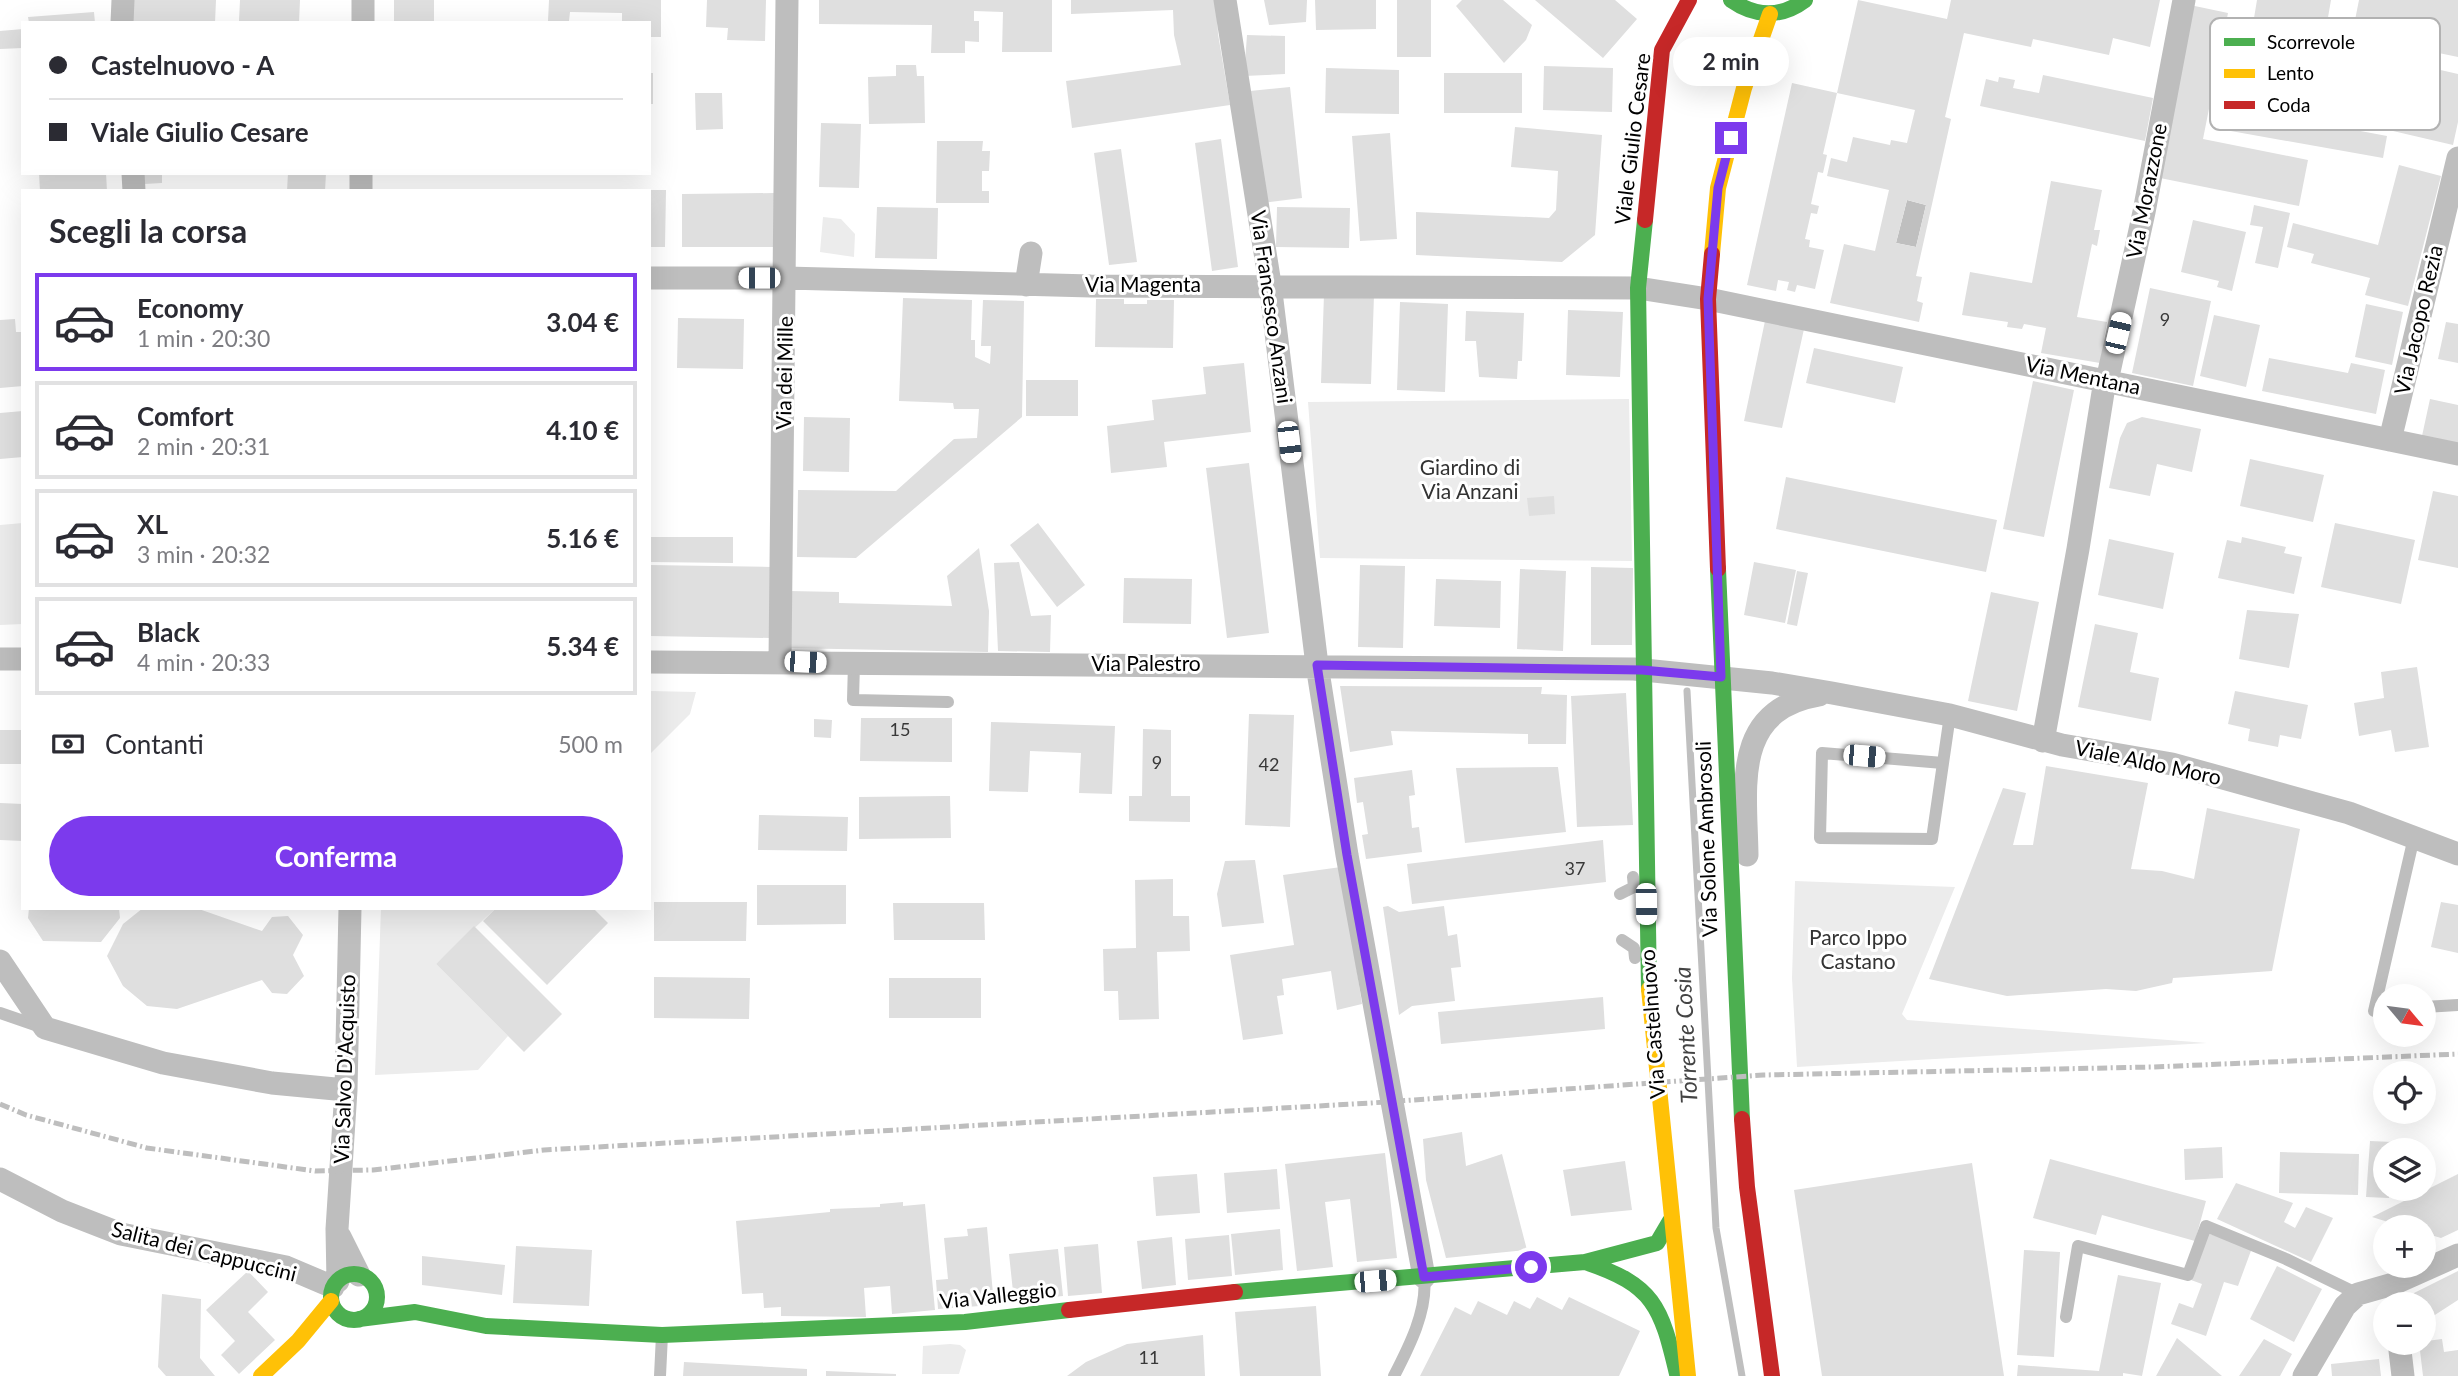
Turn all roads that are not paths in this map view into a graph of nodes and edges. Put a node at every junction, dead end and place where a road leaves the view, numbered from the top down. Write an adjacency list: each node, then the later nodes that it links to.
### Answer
1 (363, 0): 9 (street)
2 (786, 0): 13 (street, Via dei Mille)
3 (1225, 0): 14 (street, Via Francesco Anzani)
4 (1689, 0): 16 (main road, Viale Giulio Cesare)
5 (1731, 0): 8 (main road)
6 (1805, 0): 8 (main road)
7 (2184, 0): 18 (street, Via Morazzone)
8 (1770, 15): 17 (main road)
9 (363, 21)
10 (2458, 158): 19 (street, Via Jacopo Rezia)
11 (1031, 253): 15 (street)
12 (651, 278): 13 (street, Via Magenta)
13 (786, 278): 15 (street, Via Magenta); 23 (street, Via dei Mille)
14 (1270, 284): 15 (street, Via Magenta); 16 (street, Via Magenta); 26 (street, Via Francesco Anzani)
15 (1026, 285)
16 (1638, 288): 17 (street); 27 (main road)
17 (1708, 299): 18 (street, Via Mentana); 28 (main road, Via Solone Ambrosoli)
18 (2106, 381): 19 (street, Via Mentana); 32 (street, Via Morazzone)
19 (2390, 440): 20 (street, Via Mentana)
20 (2458, 454)
21 (0, 659): 22 (street)
22 (21, 659)
23 (780, 661): 24 (street, Via Palestro); 25 (street, Via Palestro)
24 (651, 662)
25 (854, 663): 26 (street, Via Palestro); 30 (lane)
26 (1317, 665): 27 (street, Via Palestro); 53 (street, Via Francesco Anzani)
27 (1652, 670): 28 (street, Via Palestro); 35 (main road, Via Castelnuovo)
28 (1712, 676): 29 (street, Viale Aldo Moro); 41 (main road, Via Solone Ambrosoli)
29 (1832, 693): 31 (street, Viale Aldo Moro); 41 (street, Viale Aldo Moro)
30 (948, 702)
31 (1950, 715): 32 (street, Viale Aldo Moro); 33 (lane)
32 (2043, 741): 34 (street, Viale Aldo Moro)
33 (1943, 763): 33 (lane)
34 (2414, 837): 36 (street, Viale Aldo Moro); 43 (lane)
35 (1645, 853): 37 (lane); 42 (main road, Via Castelnuovo)
36 (2458, 854)
37 (1634, 887): 38 (lane); 42 (lane)
38 (1620, 894)
39 (350, 910): 48 (street, Via Salvo D'Acquisto)
40 (0, 961): 47 (street)
41 (1732, 963): 68 (main road, Via Solone Ambrosoli)
42 (1648, 980): 50 (main road, Via Castelnuovo)
43 (2380, 984)
44 (2458, 1005): 45 (lane)
45 (2436, 1006)
46 (0, 1013): 47 (lane)
47 (45, 1028): 48 (street)
48 (346, 1090): 54 (street, Via Salvo D'Acquisto)
49 (0, 1179): 54 (street, Salita dei Cappuccini)
50 (1670, 1222): 52 (main road, Via Valleggio); 67 (main road, Via Castelnuovo)
51 (2458, 1255): 55 (street)
52 (1585, 1262): 53 (main road, Via Valleggio); 66 (main road, Via Valleggio)
53 (1424, 1277): 61 (main road, Via Valleggio); 65 (lane)
54 (346, 1291): 58 (main road, Via Valleggio); 60 (main road); 60 (main road); 63 (main road)
55 (2397, 1292)
56 (2358, 1294): 57 (street); 59 (lane); 69 (street)
57 (2373, 1294)
58 (415, 1312): 60 (main road, Via Valleggio); 61 (main road, Via Valleggio)
59 (2066, 1317)
60 (359, 1319)
61 (662, 1335): 64 (lane)
62 (2401, 1355): 70 (street)
63 (261, 1376)
64 (660, 1376)
65 (1394, 1376)
66 (1677, 1376)
67 (1688, 1376)
68 (1772, 1376)
69 (2304, 1376)
70 (2403, 1376)

